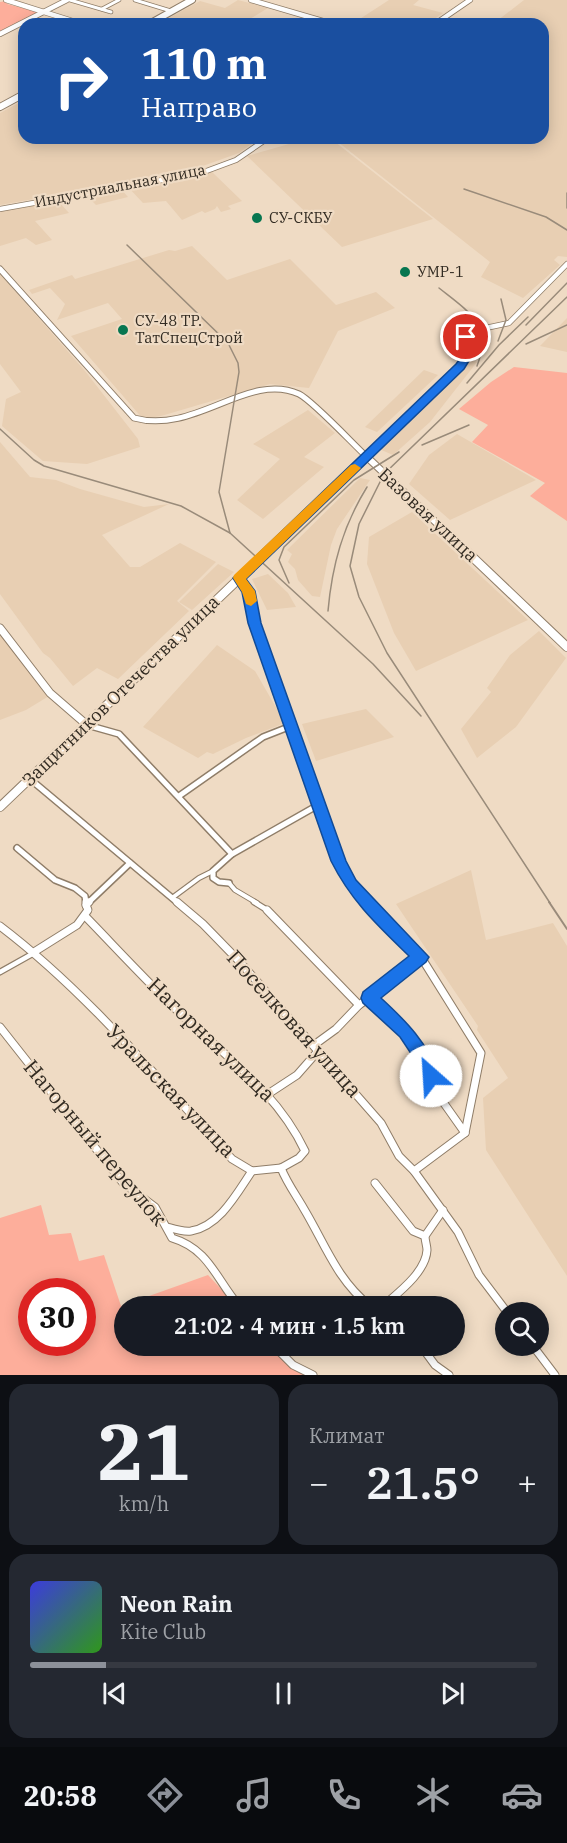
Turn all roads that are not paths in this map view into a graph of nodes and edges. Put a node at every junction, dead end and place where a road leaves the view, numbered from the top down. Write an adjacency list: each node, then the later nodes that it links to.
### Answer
1 (6, 0): 10 (street)
2 (69, 0): 8 (street); 10 (street)
3 (119, 0): 8 (street)
4 (135, 0): 9 (street)
5 (192, 0): 9 (main road)
6 (251, 0): 15 (street)
7 (470, 0): 16 (street)
8 (101, 9): 11 (street)
9 (171, 11): 14 (main road)
10 (44, 12): 12 (street); 13 (street)
11 (111, 12)
12 (32, 18)
13 (63, 18)
14 (159, 18)
15 (312, 18)
16 (444, 18)
17 (18, 25): 18 (street)
18 (0, 34)
19 (18, 97): 20 (main road)
20 (0, 107)
21 (259, 144): 22 (street, Индустриальная улица)
22 (0, 209)
23 (567, 264): 25 (street)
24 (0, 269): 25 (street, Базовая улица)
25 (367, 457): 26 (main road, Защитников Отечества улица); 28 (main road, Базовая улица)
26 (239, 578): 29 (main road, Защитников Отечества улица); 30 (street)
27 (0, 628): 29 (street)
28 (567, 646)
29 (87, 725): 31 (main road, Защитников Отечества улица); 32 (street)
30 (291, 726): 32 (street); 34 (street)
31 (30, 779): 33 (main road, Защитников Отечества улица); 37 (street, Поселковая улица)
32 (179, 795): 36 (street)
33 (3, 804)
34 (320, 804): 36 (street); 46 (street)
35 (17, 848): 41 (street)
36 (232, 854): 38 (street)
37 (130, 863): 40 (street, Поселковая улица); 41 (street)
38 (213, 871): 39 (street); 40 (street)
39 (229, 883): 42 (street)
40 (172, 898): 51 (street, Поселковая улица)
41 (86, 904): 43 (street)
42 (267, 910): 49 (street)
43 (85, 916): 45 (street); 52 (street, Нагорная улица)
44 (0, 926): 45 (street, Уральская улица)
45 (34, 952): 47 (street); 55 (street, Уральская улица)
46 (421, 957): 48 (street); 53 (street)
47 (0, 972)
48 (369, 998): 49 (street); 53 (street)
49 (359, 1005): 51 (street)
50 (0, 1027): 59 (street, Нагорный переулок)
51 (316, 1048): 52 (street); 56 (street, Поселковая улица)
52 (268, 1094): 54 (street, Нагорная улица)
53 (465, 1133): 56 (street)
54 (281, 1168): 55 (street, Уральская улица); 62 (street)
55 (252, 1171): 59 (street)
56 (414, 1171): 58 (street, Поселковая улица)
57 (375, 1183): 60 (street)
58 (443, 1210): 60 (street); 64 (street, Поселковая улица)
59 (167, 1227): 61 (street, Нагорный переулок)
60 (425, 1236): 63 (street)
61 (228, 1296)
62 (358, 1296)
63 (396, 1296)
64 (499, 1302)
65 (283, 1356): 68 (street)
66 (428, 1356): 69 (street)
67 (540, 1356): 70 (street)
68 (313, 1375)
69 (449, 1375)
70 (555, 1375)

